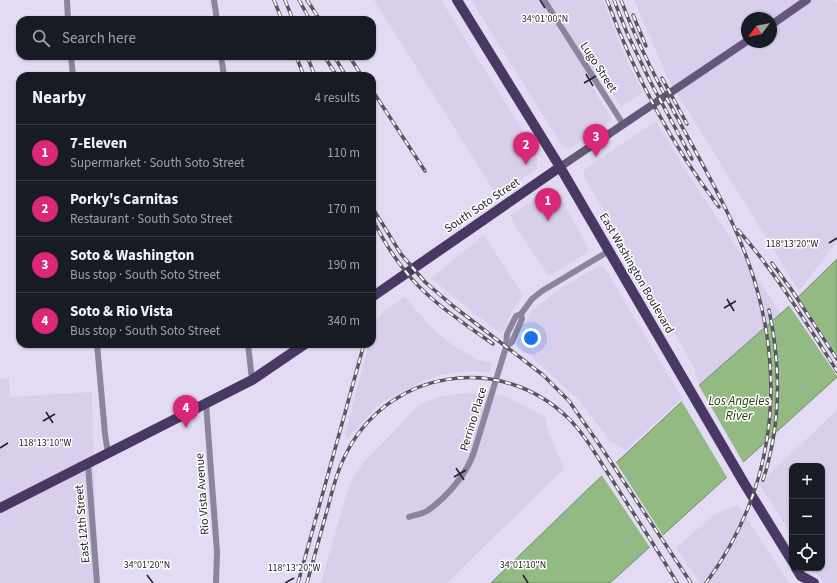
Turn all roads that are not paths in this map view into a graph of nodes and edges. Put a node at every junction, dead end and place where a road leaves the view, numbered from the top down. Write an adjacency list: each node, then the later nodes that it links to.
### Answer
1 (66, 0): 6 (street)
2 (214, 0): 7 (street)
3 (457, 0): 15 (main road, East Washington Boulevard)
4 (544, 0): 14 (street, Lugo Street)
5 (807, 0): 8 (main road)
6 (68, 16)
7 (216, 16)
8 (777, 21)
9 (741, 45): 14 (main road, South Soto Street)
10 (71, 60): 12 (street)
11 (222, 60): 13 (street)
12 (73, 72)
13 (223, 72)
14 (623, 124): 15 (main road, South Soto Street)
15 (560, 167): 16 (main road, East Washington Boulevard); 17 (main road, South Soto Street)
16 (609, 251): 26 (street, Perrino Place); 27 (main road, East Washington Boulevard)
17 (376, 294)
18 (97, 348): 23 (street)
19 (248, 348): 21 (street)
20 (299, 348): 21 (main road)
21 (252, 380): 22 (main road)
22 (206, 403): 23 (main road); 30 (street, Rio Vista Avenue)
23 (108, 453): 24 (main road)
24 (88, 464): 25 (main road); 29 (street, East 12th Street)
25 (0, 508)
26 (409, 517)
27 (789, 556)
28 (800, 576): 31 (main road)
29 (97, 583)
30 (216, 583)
31 (814, 583)

